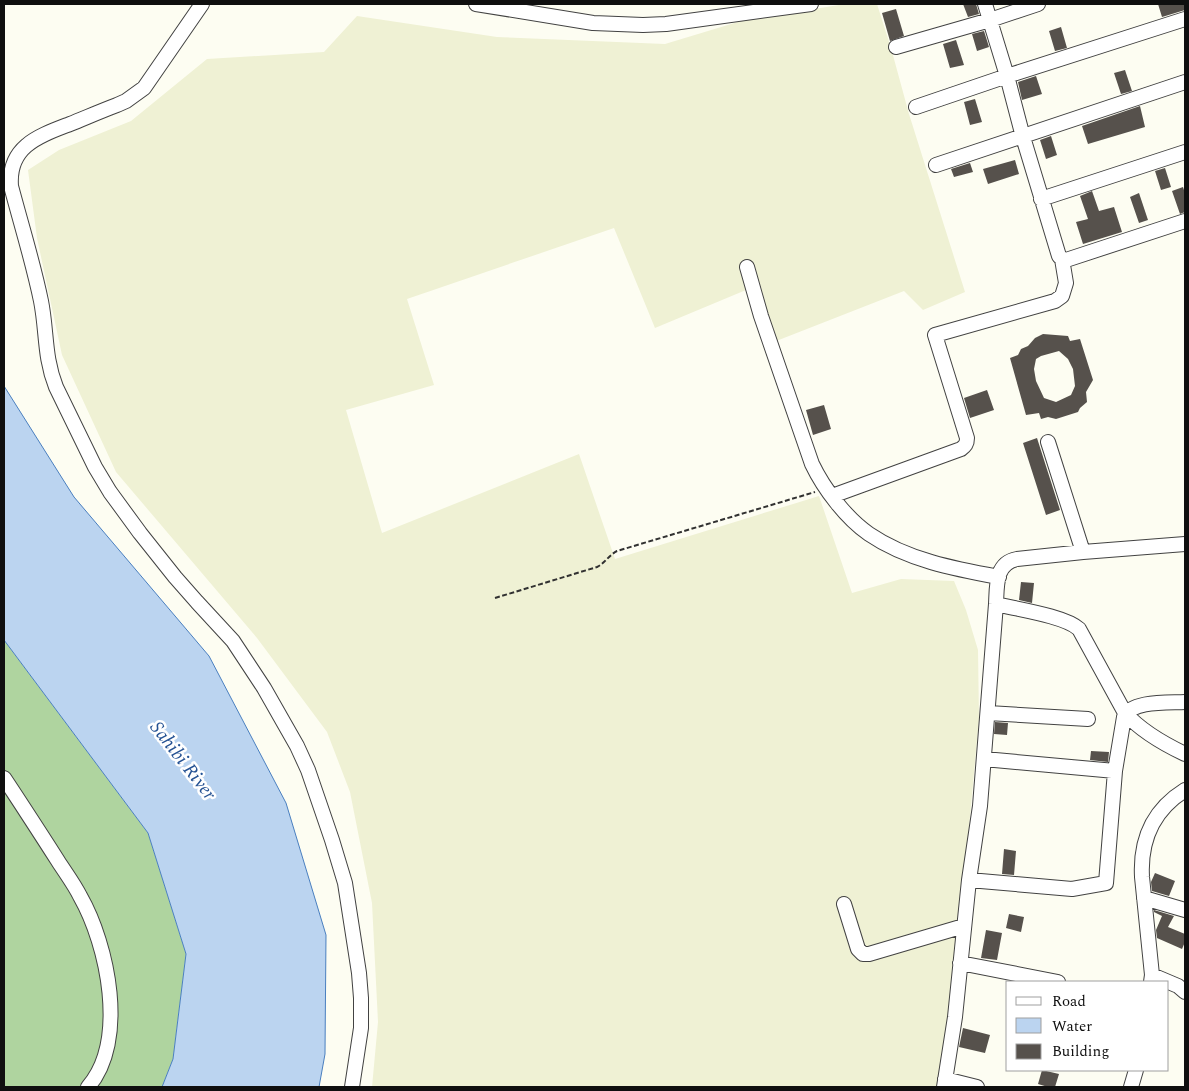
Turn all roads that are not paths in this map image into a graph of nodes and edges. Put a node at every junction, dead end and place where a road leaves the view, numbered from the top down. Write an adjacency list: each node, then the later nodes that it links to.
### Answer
1 (202, 4): 47 (street)
2 (476, 4): 3 (street)
3 (811, 4)
4 (985, 4): 7 (street)
5 (1038, 4): 7 (street)
6 (1185, 19): 9 (street)
7 (990, 20): 8 (street); 9 (street)
8 (896, 47)
9 (1007, 76): 11 (street); 12 (street)
10 (1185, 82): 12 (street)
11 (916, 107)
12 (1023, 137): 14 (street); 15 (street)
13 (1185, 152): 15 (street)
14 (936, 165)
15 (1041, 199): 17 (street)
16 (1185, 221): 17 (street)
17 (1062, 259): 20 (street)
18 (747, 267): 20 (street)
19 (1048, 442): 22 (street)
20 (829, 492): 23 (street)
21 (1185, 544): 22 (street)
22 (1083, 552): 23 (street)
23 (999, 577): 24 (street)
24 (996, 604): 26 (street); 27 (street)
25 (1185, 702): 26 (street)
26 (1126, 713): 29 (street); 31 (street)
27 (988, 714): 28 (street); 30 (street)
28 (1088, 719)
29 (1185, 754)
30 (984, 759): 31 (street); 34 (street)
31 (1115, 771): 34 (street)
32 (4, 778): 46 (street)
33 (1185, 790): 35 (street)
34 (969, 880): 38 (street)
35 (1144, 898): 37 (street); 40 (street)
36 (844, 904): 38 (street)
37 (1185, 910)
38 (964, 926): 39 (street)
39 (960, 963): 41 (street); 45 (street)
40 (1151, 978)
41 (1053, 981)
42 (1169, 982): 43 (street)
43 (1185, 992)
44 (1136, 1071): 49 (street)
45 (945, 1083): 48 (street)
46 (88, 1087)
47 (352, 1087)
48 (977, 1087)
49 (1131, 1087)

